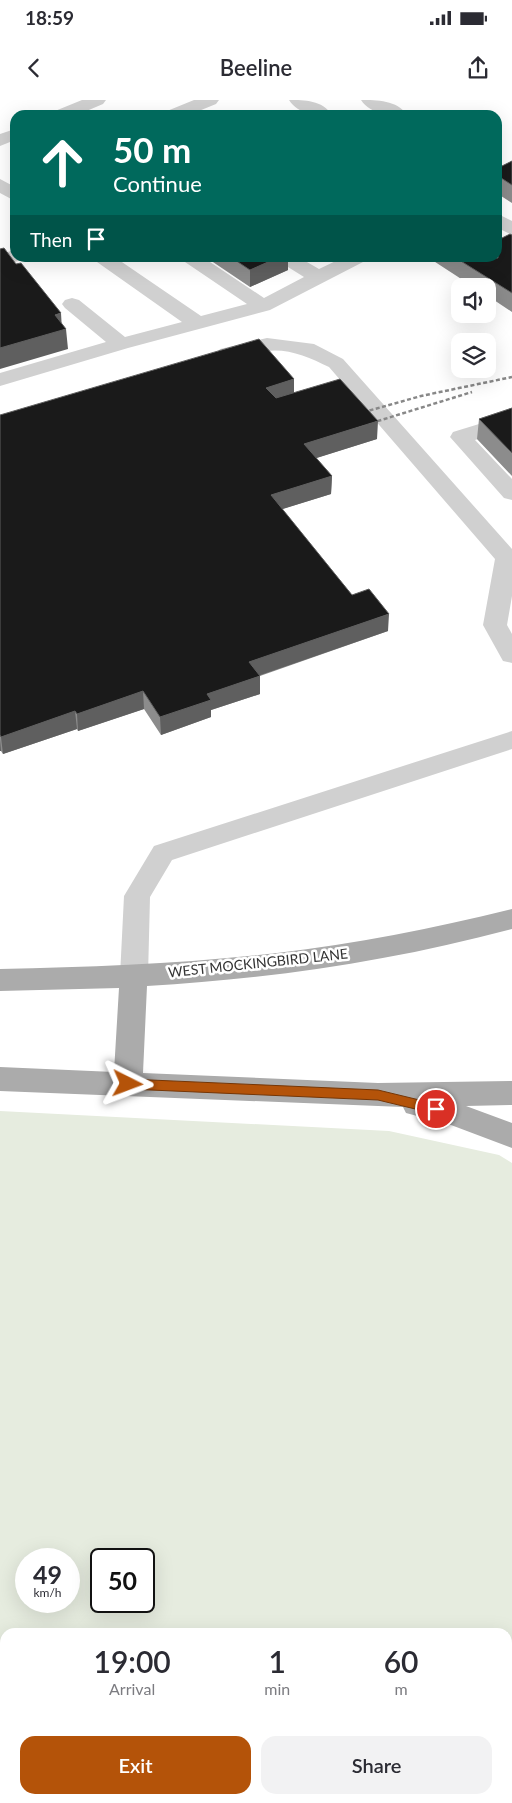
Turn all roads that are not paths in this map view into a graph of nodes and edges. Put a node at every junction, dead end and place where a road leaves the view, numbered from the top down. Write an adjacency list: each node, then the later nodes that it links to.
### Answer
1 (97, 100): 5 (street)
2 (210, 100): 6 (street)
3 (298, 100): 7 (street)
4 (370, 100): 8 (street)
5 (73, 110)
6 (185, 110)
7 (315, 110)
8 (389, 110)
9 (110, 262): 16 (street)
10 (198, 262): 15 (street)
11 (293, 262): 13 (street)
12 (348, 262): 13 (street)
13 (318, 278): 15 (street)
14 (72, 304): 17 (street)
15 (263, 306): 16 (street)
16 (198, 323): 17 (street)
17 (121, 344): 19 (street)
18 (203, 360): 22 (street)
19 (0, 380)
20 (512, 421): 21 (street)
21 (512, 493)
22 (512, 655)
23 (512, 740): 25 (street)
24 (512, 919): 25 (main road, WEST MOCKINGBIRD LANE)
25 (134, 976): 26 (main road, WEST MOCKINGBIRD LANE); 28 (main road)
26 (0, 980)
27 (0, 1079): 28 (main road)
28 (128, 1084): 30 (main road)
29 (512, 1093): 30 (main road)
30 (378, 1095): 31 (main road)
31 (512, 1136)

